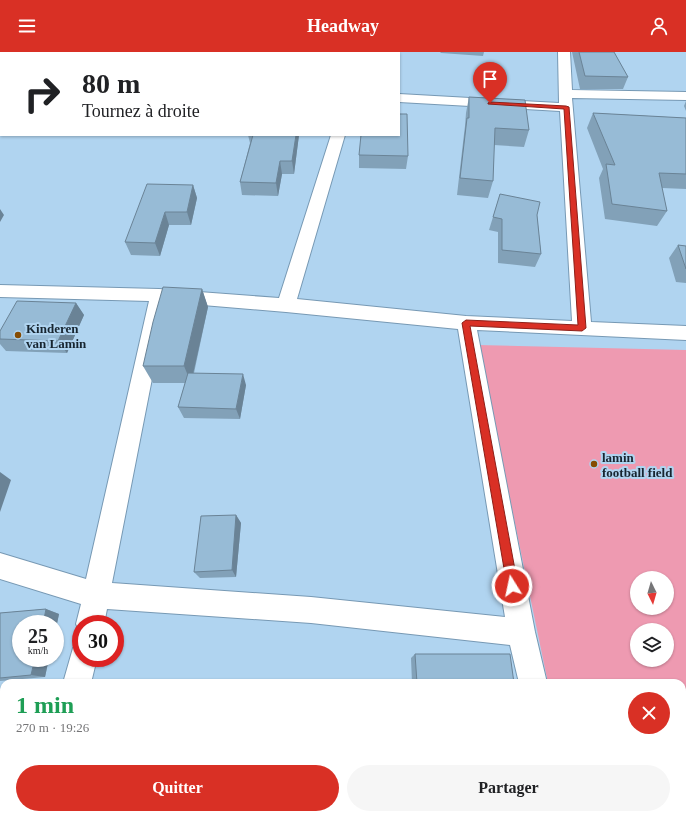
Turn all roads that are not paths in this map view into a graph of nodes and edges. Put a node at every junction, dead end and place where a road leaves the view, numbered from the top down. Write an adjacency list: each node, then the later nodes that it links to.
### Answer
1 (564, 52): 4 (street)
2 (686, 96): 4 (street)
3 (400, 98): 4 (street)
4 (566, 100): 10 (street)
5 (338, 136): 8 (street)
6 (0, 291): 7 (street)
7 (159, 295): 8 (street); 13 (street)
8 (286, 306): 9 (street)
9 (466, 323): 10 (street); 15 (street)
10 (582, 328): 11 (street)
11 (686, 333)
12 (0, 566): 13 (street)
13 (96, 595): 14 (street); 15 (street)
14 (92, 615)
15 (521, 632): 18 (street)
16 (81, 667): 17 (street)
17 (78, 679)
18 (532, 679)

